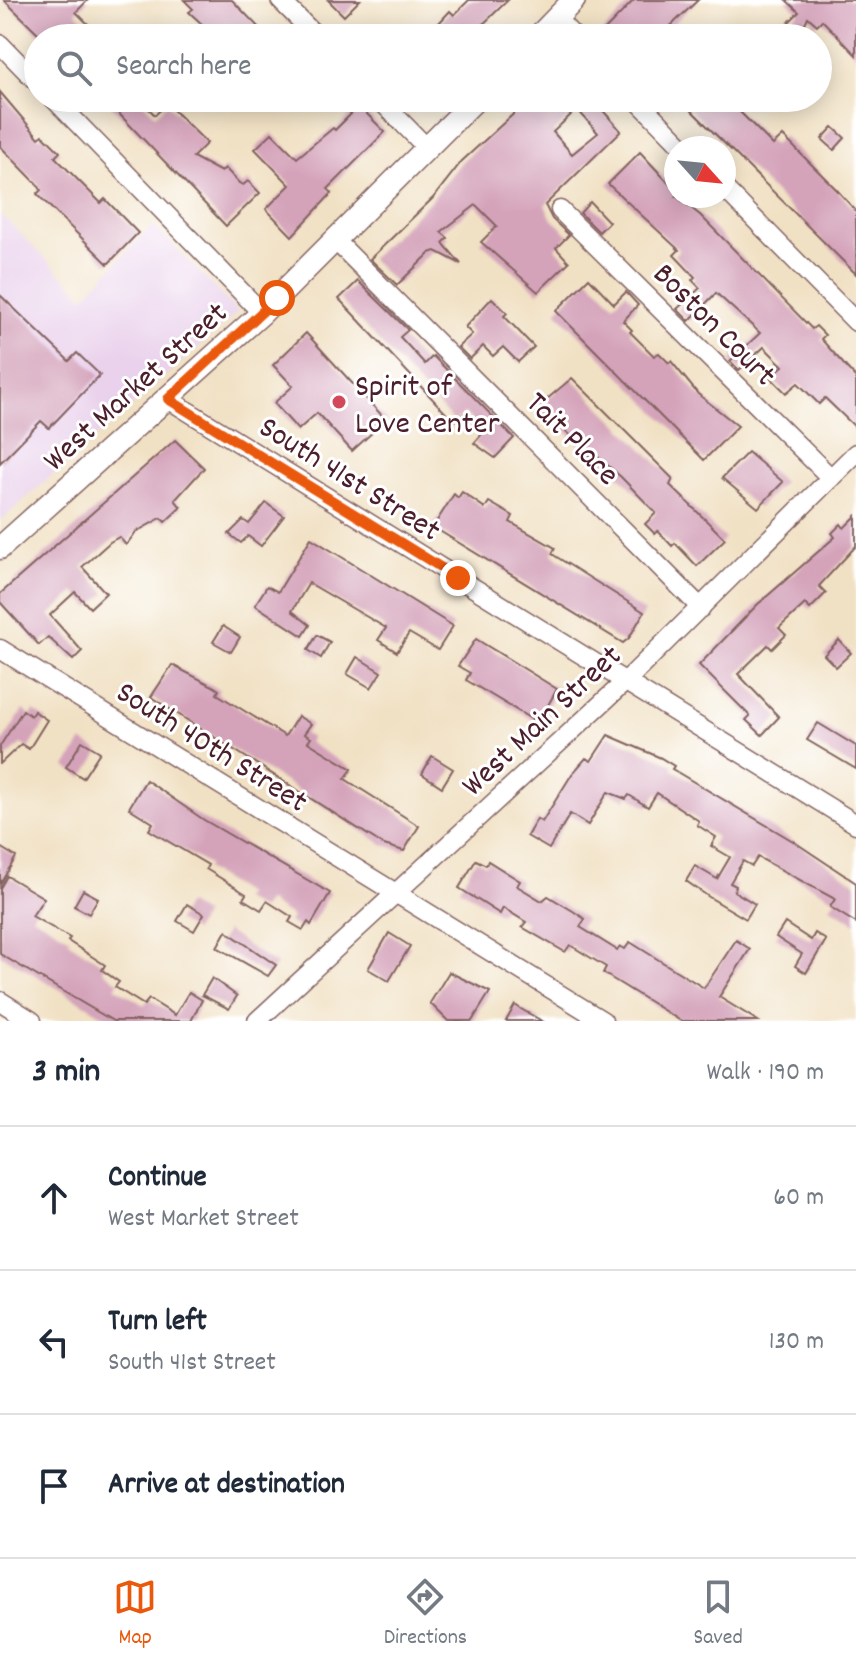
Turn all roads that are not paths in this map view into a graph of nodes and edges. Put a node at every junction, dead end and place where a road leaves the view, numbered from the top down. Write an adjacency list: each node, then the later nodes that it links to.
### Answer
1 (280, 0): 4 (street)
2 (574, 0): 3 (street)
3 (556, 18): 5 (street); 6 (street)
4 (304, 24)
5 (550, 24)
6 (562, 24)
7 (0, 44): 8 (street)
8 (24, 69)
9 (67, 112): 18 (street)
10 (392, 112): 14 (street)
11 (463, 112): 14 (street, West Market Street)
12 (649, 112): 13 (street)
13 (672, 136)
14 (427, 148): 17 (street, West Market Street)
15 (736, 200): 19 (street)
16 (560, 210): 22 (street, Boston Court)
17 (336, 241): 18 (street, West Market Street); 24 (street, Tait Place)
18 (262, 313): 20 (street, West Market Street)
19 (856, 322)
20 (168, 399): 23 (street, West Market Street); 26 (street, South 41st Street)
21 (856, 453): 22 (street, West Main Street)
22 (831, 478): 24 (street, West Main Street)
23 (0, 548)
24 (701, 608): 26 (street, West Main Street)
25 (0, 649): 28 (street, South 40th Street)
26 (626, 681): 27 (street, South 41st Street); 28 (street, West Main Street)
27 (856, 824)
28 (395, 893): 31 (street, West Main Street); 32 (street, South 40th Street)
29 (0, 1001): 30 (street)
30 (32, 1021)
31 (257, 1021)
32 (603, 1021)

